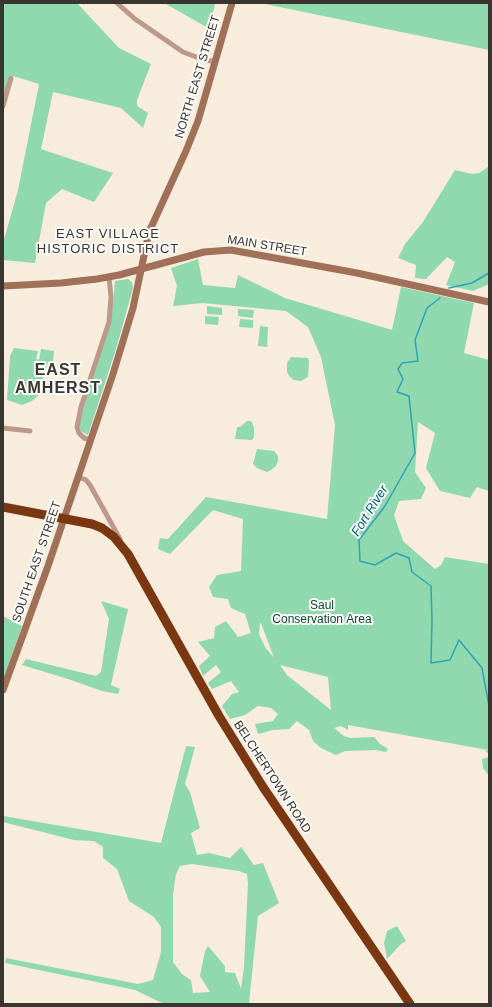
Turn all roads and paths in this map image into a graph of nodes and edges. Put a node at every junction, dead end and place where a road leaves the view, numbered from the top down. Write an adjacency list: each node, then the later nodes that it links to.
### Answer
1 (117, 3): 3 (street)
2 (232, 3): 3 (main road, NORTH EAST STREET)
3 (215, 62): 6 (main road, NORTH EAST STREET)
4 (11, 78): 5 (street)
5 (3, 106)
6 (140, 269): 7 (main road, MAIN STREET); 9 (main road, MAIN STREET); 12 (main road, SOUTH EAST STREET)
7 (109, 277): 8 (main road, MAIN STREET); 12 (street)
8 (3, 286)
9 (489, 302)
10 (3, 428): 11 (street)
11 (30, 431)
12 (91, 440): 13 (main road, SOUTH EAST STREET)
13 (79, 477): 15 (main road, SOUTH EAST STREET); 16 (street, BELCHERTOWN ROAD)
14 (3, 507): 15 (highway, BELCHERTOWN ROAD)
15 (65, 518): 16 (highway, BELCHERTOWN ROAD); 17 (main road, SOUTH EAST STREET)
16 (128, 554): 18 (highway, BELCHERTOWN ROAD)
17 (3, 690)
18 (410, 1004)

